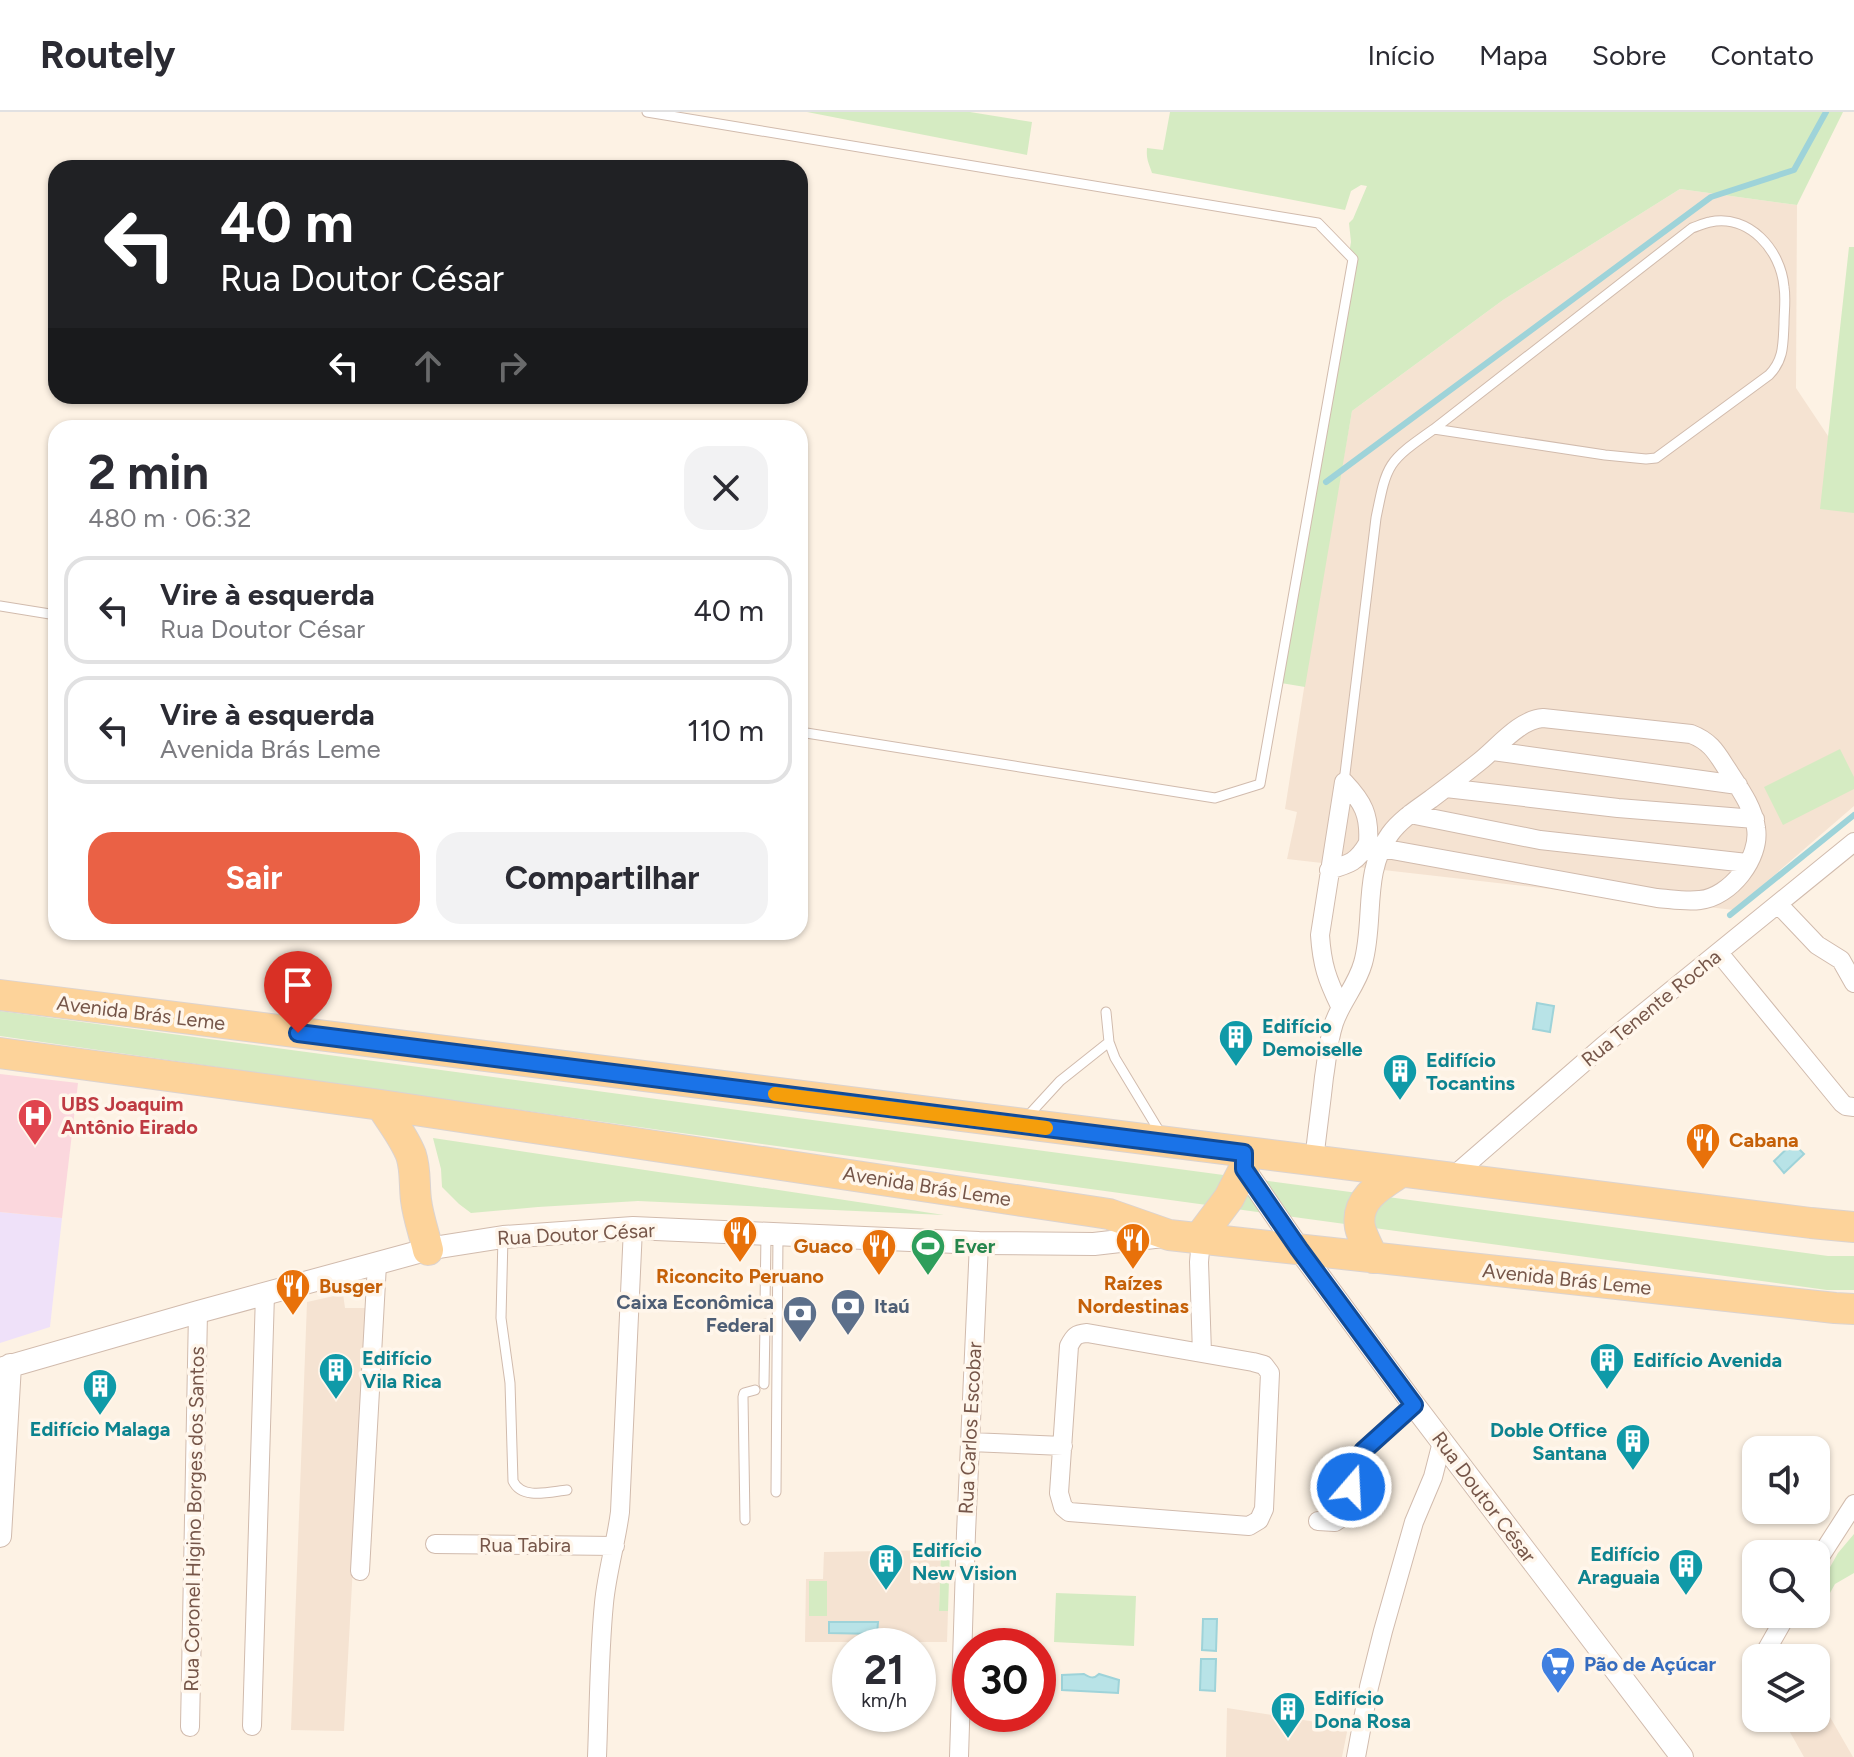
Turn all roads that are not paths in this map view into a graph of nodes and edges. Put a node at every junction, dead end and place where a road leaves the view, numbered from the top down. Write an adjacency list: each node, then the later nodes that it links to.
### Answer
1 (647, 112): 5 (lane)
2 (1434, 429): 2 (lane); 7 (lane)
3 (0, 606): 4 (lane)
4 (48, 614)
5 (808, 733)
6 (1493, 751): 8 (street); 8 (street); 9 (street)
7 (1344, 782): 13 (street); 15 (street)
8 (1738, 785): 11 (street)
9 (1446, 788): 10 (street); 11 (street)
10 (1410, 814): 13 (street); 14 (street)
11 (1755, 819): 14 (street)
12 (1854, 842): 16 (street, Rua Tenente Rocha)
13 (1375, 845): 14 (street); 15 (street); 20 (street)
14 (1747, 863)
15 (1329, 870): 20 (street)
16 (1778, 904): 17 (street, Rua Tenente Rocha); 18 (street)
17 (1719, 953): 25 (street); 31 (street, Rua Tenente Rocha)
18 (1854, 983)
19 (0, 995): 26 (main road, Avenida Brás Leme)
20 (1340, 1006): 29 (street)
21 (1106, 1012): 22 (lane)
22 (1109, 1042): 26 (lane); 27 (lane)
23 (0, 1053): 24 (main road, Avenida Brás Leme)
24 (381, 1105): 35 (main road, Avenida Brás Leme); 40 (main road)
25 (1854, 1107)
26 (1019, 1124): 27 (main road, Avenida Brás Leme)
27 (1167, 1143): 28 (main road, Avenida Brás Leme)
28 (1244, 1161): 29 (main road, Avenida Brás Leme); 37 (main road); 39 (street, Rua Doutor César)
29 (1314, 1161): 30 (main road, Avenida Brás Leme)
30 (1401, 1172): 31 (main road, Avenida Brás Leme); 41 (main road)
31 (1451, 1178): 32 (main road, Avenida Brás Leme)
32 (1854, 1227)
33 (633, 1228): 34 (street, Rua Doutor César); 36 (street, Rua Doutor César); 64 (street)
34 (772, 1234): 38 (street, Rua Doutor César); 44 (lane); 57 (lane)
35 (1169, 1235): 37 (main road, Avenida Brás Leme); 38 (street, Rua Doutor César)
36 (503, 1237): 40 (street, Rua Doutor César); 56 (lane)
37 (1200, 1239): 39 (main road, Avenida Brás Leme); 48 (street)
38 (979, 1243): 51 (street, Rua Carlos Escobar)
39 (1299, 1249): 41 (main road, Avenida Brás Leme); 50 (street, Rua Doutor César)
40 (428, 1250): 42 (street, Rua Doutor César)
41 (1373, 1258): 45 (main road, Avenida Brás Leme)
42 (377, 1264): 43 (street, Rua Doutor César); 65 (street)
43 (265, 1294): 46 (street, Rua Doutor César); 66 (street)
44 (765, 1305)
45 (1854, 1309)
46 (198, 1312): 49 (street, Rua Doutor César); 67 (street, Rua Coronel Higino Borges dos Santos)
47 (765, 1324): 59 (lane)
48 (1202, 1353): 53 (street); 53 (street)
49 (5, 1367): 61 (street)
50 (1414, 1405): 52 (street, Rua Doutor César); 60 (street)
51 (970, 1442): 53 (street); 69 (street, Rua Carlos Escobar)
52 (1442, 1442): 54 (street, Rua Doutor César); 55 (street)
53 (1063, 1446)
54 (1468, 1476): 55 (street); 71 (street, Rua Doutor César)
55 (1433, 1477): 70 (street)
56 (567, 1490)
57 (776, 1492)
58 (1854, 1504): 62 (street)
59 (745, 1520)
60 (1318, 1521)
61 (0, 1536)
62 (1830, 1541)
63 (435, 1544): 64 (street, Rua Tabira)
64 (615, 1546): 68 (street)
65 (360, 1571)
66 (252, 1726)
67 (190, 1727)
68 (597, 1757)
69 (959, 1757)
70 (1356, 1757)
71 (1682, 1757)

